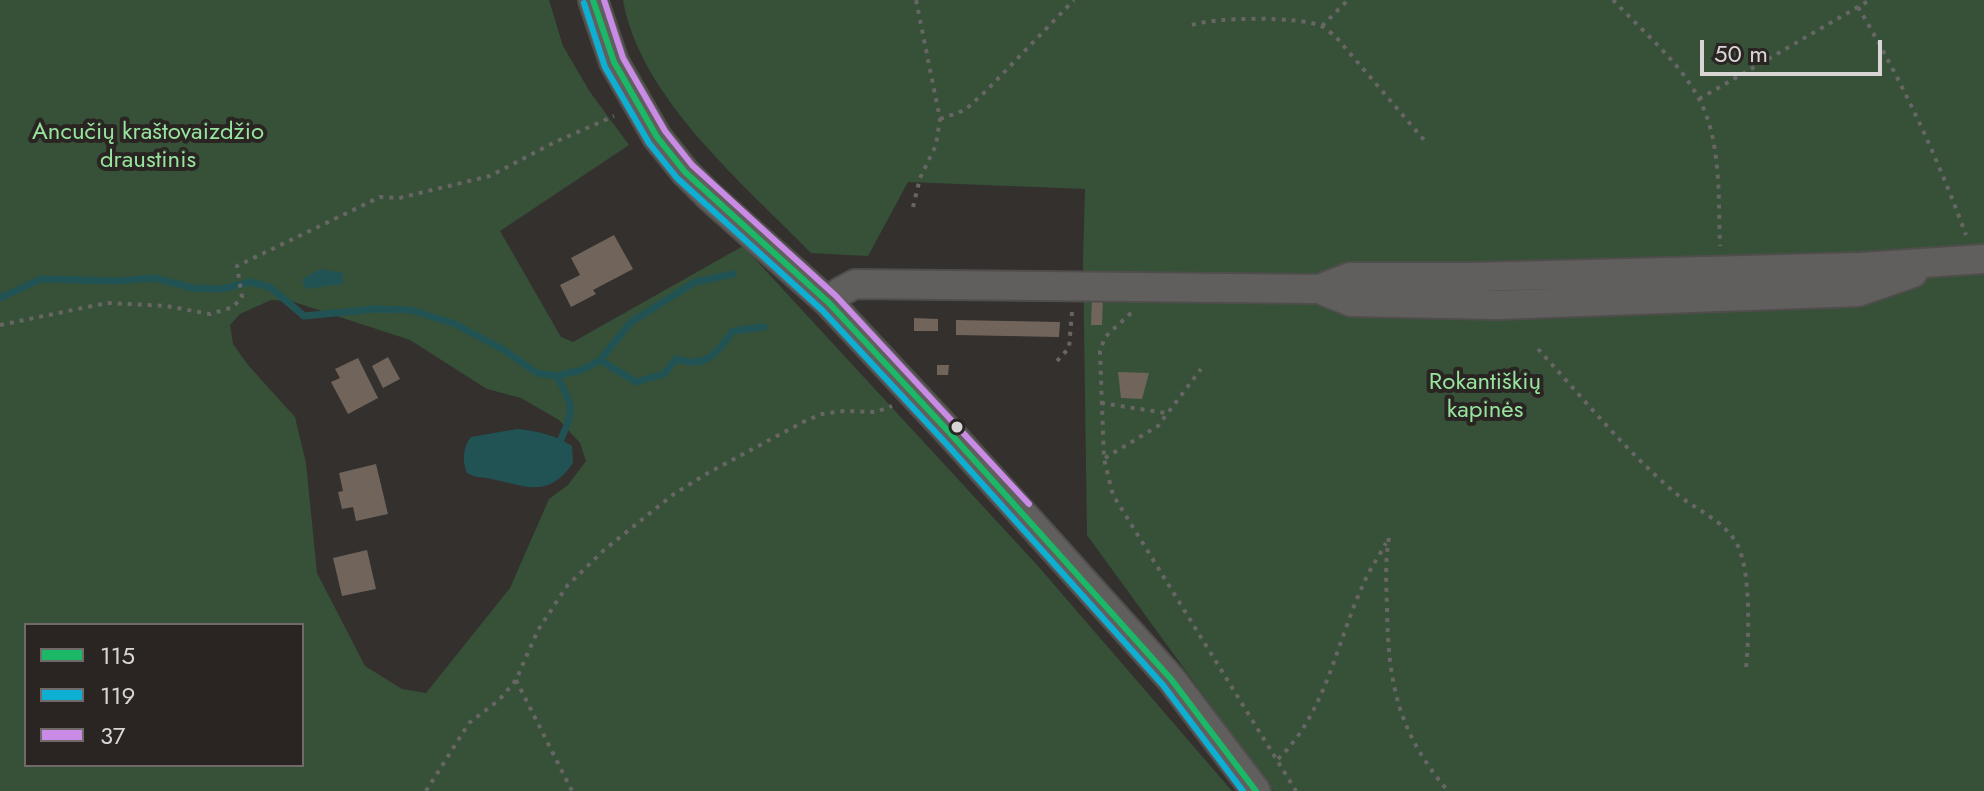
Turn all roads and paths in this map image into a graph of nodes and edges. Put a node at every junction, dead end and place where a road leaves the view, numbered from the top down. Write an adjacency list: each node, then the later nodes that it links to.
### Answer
1 (593, 0): 11 (street)
2 (916, 0): 12 (path)
3 (1074, 0): 12 (path)
4 (1348, 0): 9 (path)
5 (1613, 0): 10 (path)
6 (1870, 0): 7 (path)
7 (1858, 7): 10 (path); 15 (path)
8 (1192, 25): 9 (path)
9 (1322, 26): 13 (path)
10 (1699, 99): 17 (path)
11 (639, 105): 20 (street); 22 (path)
12 (940, 119): 14 (path)
13 (1424, 140)
14 (913, 207)
15 (1980, 259): 16 (street)
16 (1942, 263): 17 (street); 19 (street)
17 (1722, 270): 19 (street)
18 (1074, 285): 19 (street); 20 (street); 24 (path)
19 (1319, 289)
20 (829, 303): 26 (street)
21 (1136, 308): 27 (path)
22 (0, 325)
23 (1538, 349): 30 (path)
24 (1057, 361)
25 (1201, 369): 28 (path)
26 (909, 390): 31 (path); 35 (street)
27 (1101, 403): 28 (path); 29 (path)
28 (1168, 413): 29 (path)
29 (1104, 459): 32 (path)
30 (1746, 668)
31 (516, 680): 33 (path); 34 (path)
32 (1278, 759): 36 (path); 37 (path)
33 (426, 791)
34 (572, 791)
35 (1256, 791)
36 (1296, 791)
37 (1448, 791)

